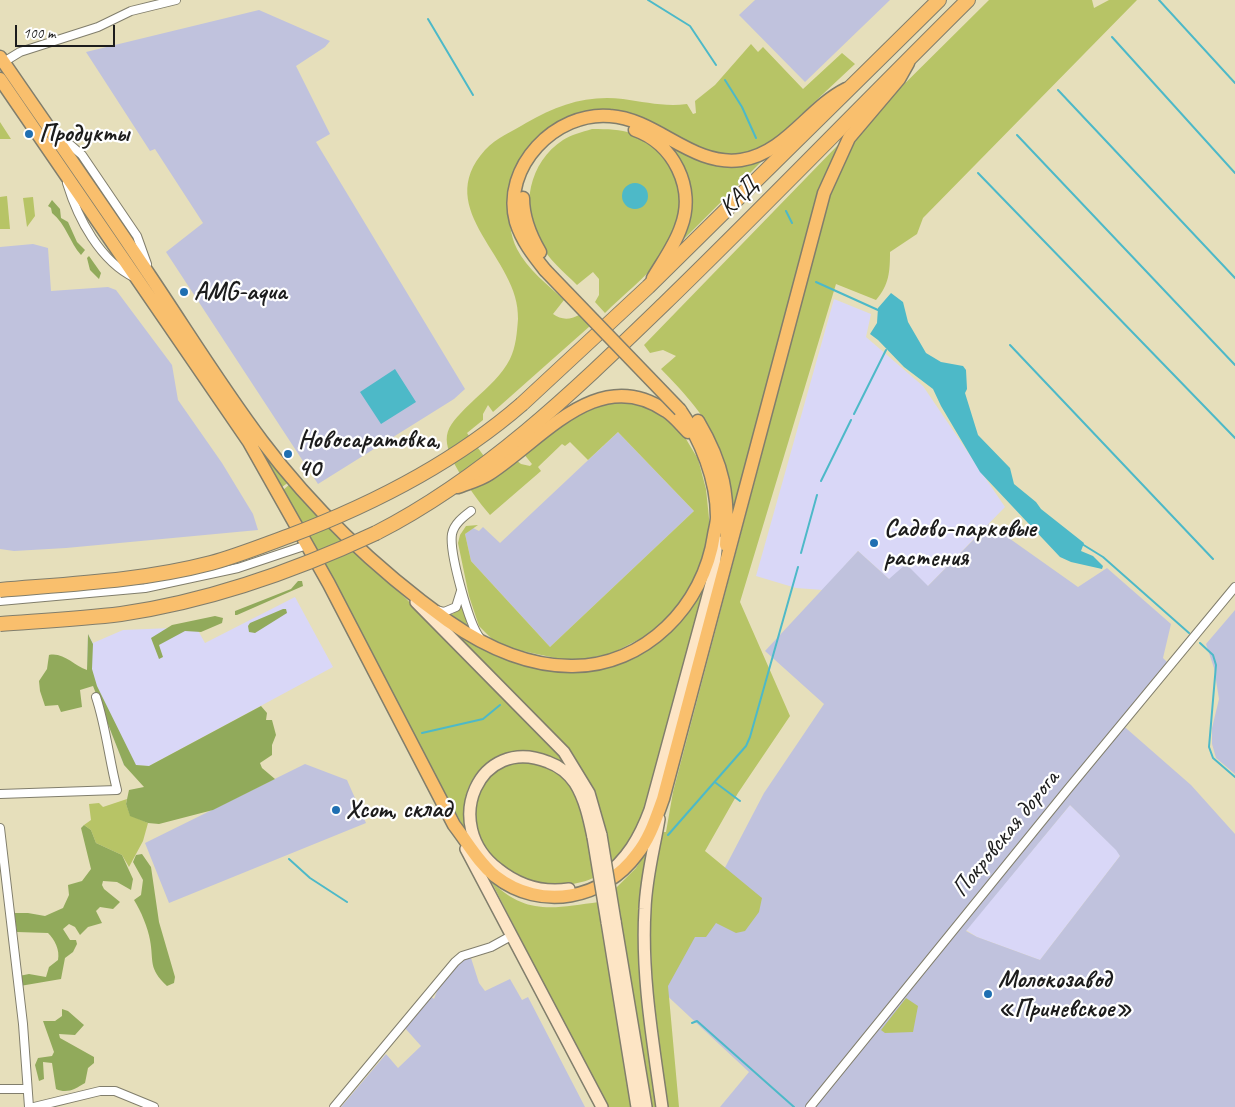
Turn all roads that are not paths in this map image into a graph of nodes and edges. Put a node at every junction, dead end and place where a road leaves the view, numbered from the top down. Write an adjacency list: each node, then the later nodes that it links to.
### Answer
1 (176, 0): 5 (street)
2 (939, 0): 7 (highway, КАД)
3 (968, 0): 4 (highway, КАД)
4 (913, 54): 12 (highway, КАД); 18 (main road)
5 (1, 61): 16 (main road)
6 (0, 79): 15 (main road)
7 (855, 84): 8 (main road); 9 (highway, КАД)
8 (548, 268): 9 (main road); 10 (main road, bridge)
9 (648, 287): 19 (highway, КАД, bridge)
10 (682, 407): 11 (main road); 18 (main road)
11 (703, 457): 12 (main road); 14 (main road)
12 (451, 490): 23 (highway, КАД, bridge)
13 (471, 511): 20 (street)
14 (717, 519): 24 (main road); 30 (main road)
15 (307, 545): 21 (street); 28 (main road)
16 (402, 584): 22 (main road); 30 (main road)
17 (1235, 587): 43 (street, Покровская дорога)
18 (720, 589): 27 (main road)
19 (0, 590)
20 (461, 591): 22 (street); 24 (street)
21 (0, 601)
22 (434, 609): 24 (main road)
23 (0, 624)
24 (485, 643)
25 (96, 697): 26 (street)
26 (0, 794)
27 (663, 799): 28 (main road); 42 (main road)
28 (454, 825): 32 (main road)
29 (0, 828): 34 (street)
30 (597, 836): 31 (main road, bridge)
31 (611, 921): 40 (main road); 41 (main road)
32 (511, 936): 38 (street); 39 (main road)
33 (0, 1089): 34 (street)
34 (26, 1089): 35 (street)
35 (29, 1107)
36 (34, 1107): 37 (street)
37 (154, 1107)
38 (334, 1107)
39 (602, 1107)
40 (637, 1107)
41 (646, 1107)
42 (662, 1107)
43 (810, 1107)

